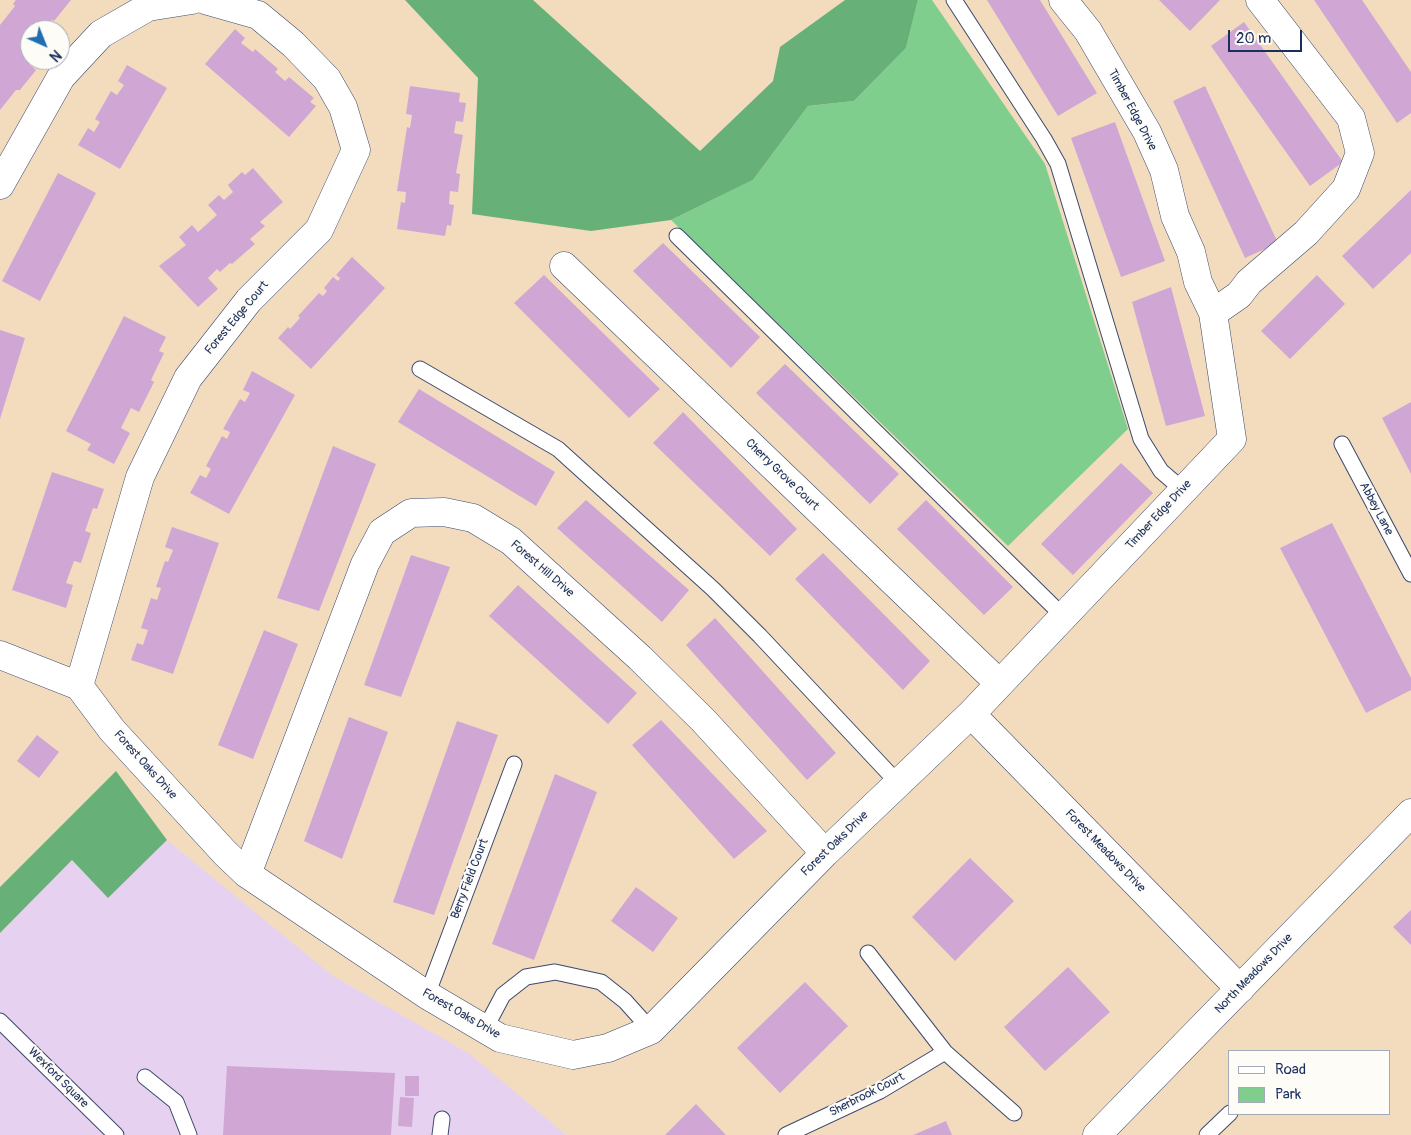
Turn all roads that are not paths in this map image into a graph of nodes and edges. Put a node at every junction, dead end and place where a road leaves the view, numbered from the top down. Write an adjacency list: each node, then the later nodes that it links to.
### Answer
1 (192, 0): 6 (street)
2 (205, 0): 17 (street, Forest Edge Court)
3 (954, 0): 12 (lane)
4 (1064, 0): 9 (street, Timber Edge Drive)
5 (1260, 0): 9 (street)
6 (0, 185)
7 (677, 236): 14 (lane)
8 (564, 266): 16 (street, Cherry Grove Court)
9 (1213, 313): 12 (street, Timber Edge Drive)
10 (420, 369): 20 (lane)
11 (1342, 444): 13 (lane, Abbey Lane)
12 (1183, 490): 14 (street, Timber Edge Drive)
13 (1411, 574)
14 (1063, 616): 16 (street, Timber Edge Drive)
15 (0, 655): 17 (street)
16 (999, 683): 18 (street)
17 (79, 686): 23 (street, Forest Oaks Drive)
18 (971, 714): 20 (street, Forest Oaks Drive); 25 (street, Forest Meadows Drive)
19 (514, 764): 26 (lane, Berry Field Court)
20 (898, 783): 22 (street, Forest Oaks Drive)
21 (1411, 813): 25 (street, North Meadows Drive)
22 (825, 853): 23 (street, Forest Hill Drive); 29 (street, Forest Oaks Drive)
23 (247, 874): 26 (street, Forest Oaks Drive)
24 (868, 953): 30 (lane)
25 (1240, 989): 39 (street, North Meadows Drive)
26 (427, 995): 28 (street, Forest Oaks Drive)
27 (0, 1021): 35 (lane, Wexford Square)
28 (485, 1029): 29 (street, Forest Oaks Drive); 29 (lane)
29 (650, 1030)
30 (945, 1052): 32 (lane); 38 (lane, Sherbrook Court)
31 (145, 1077): 36 (lane)
32 (1014, 1113)
33 (1228, 1114): 40 (lane)
34 (442, 1119): 37 (lane)
35 (116, 1135)
36 (189, 1135)
37 (440, 1135)
38 (786, 1135)
39 (1097, 1135)
40 (1207, 1135)

